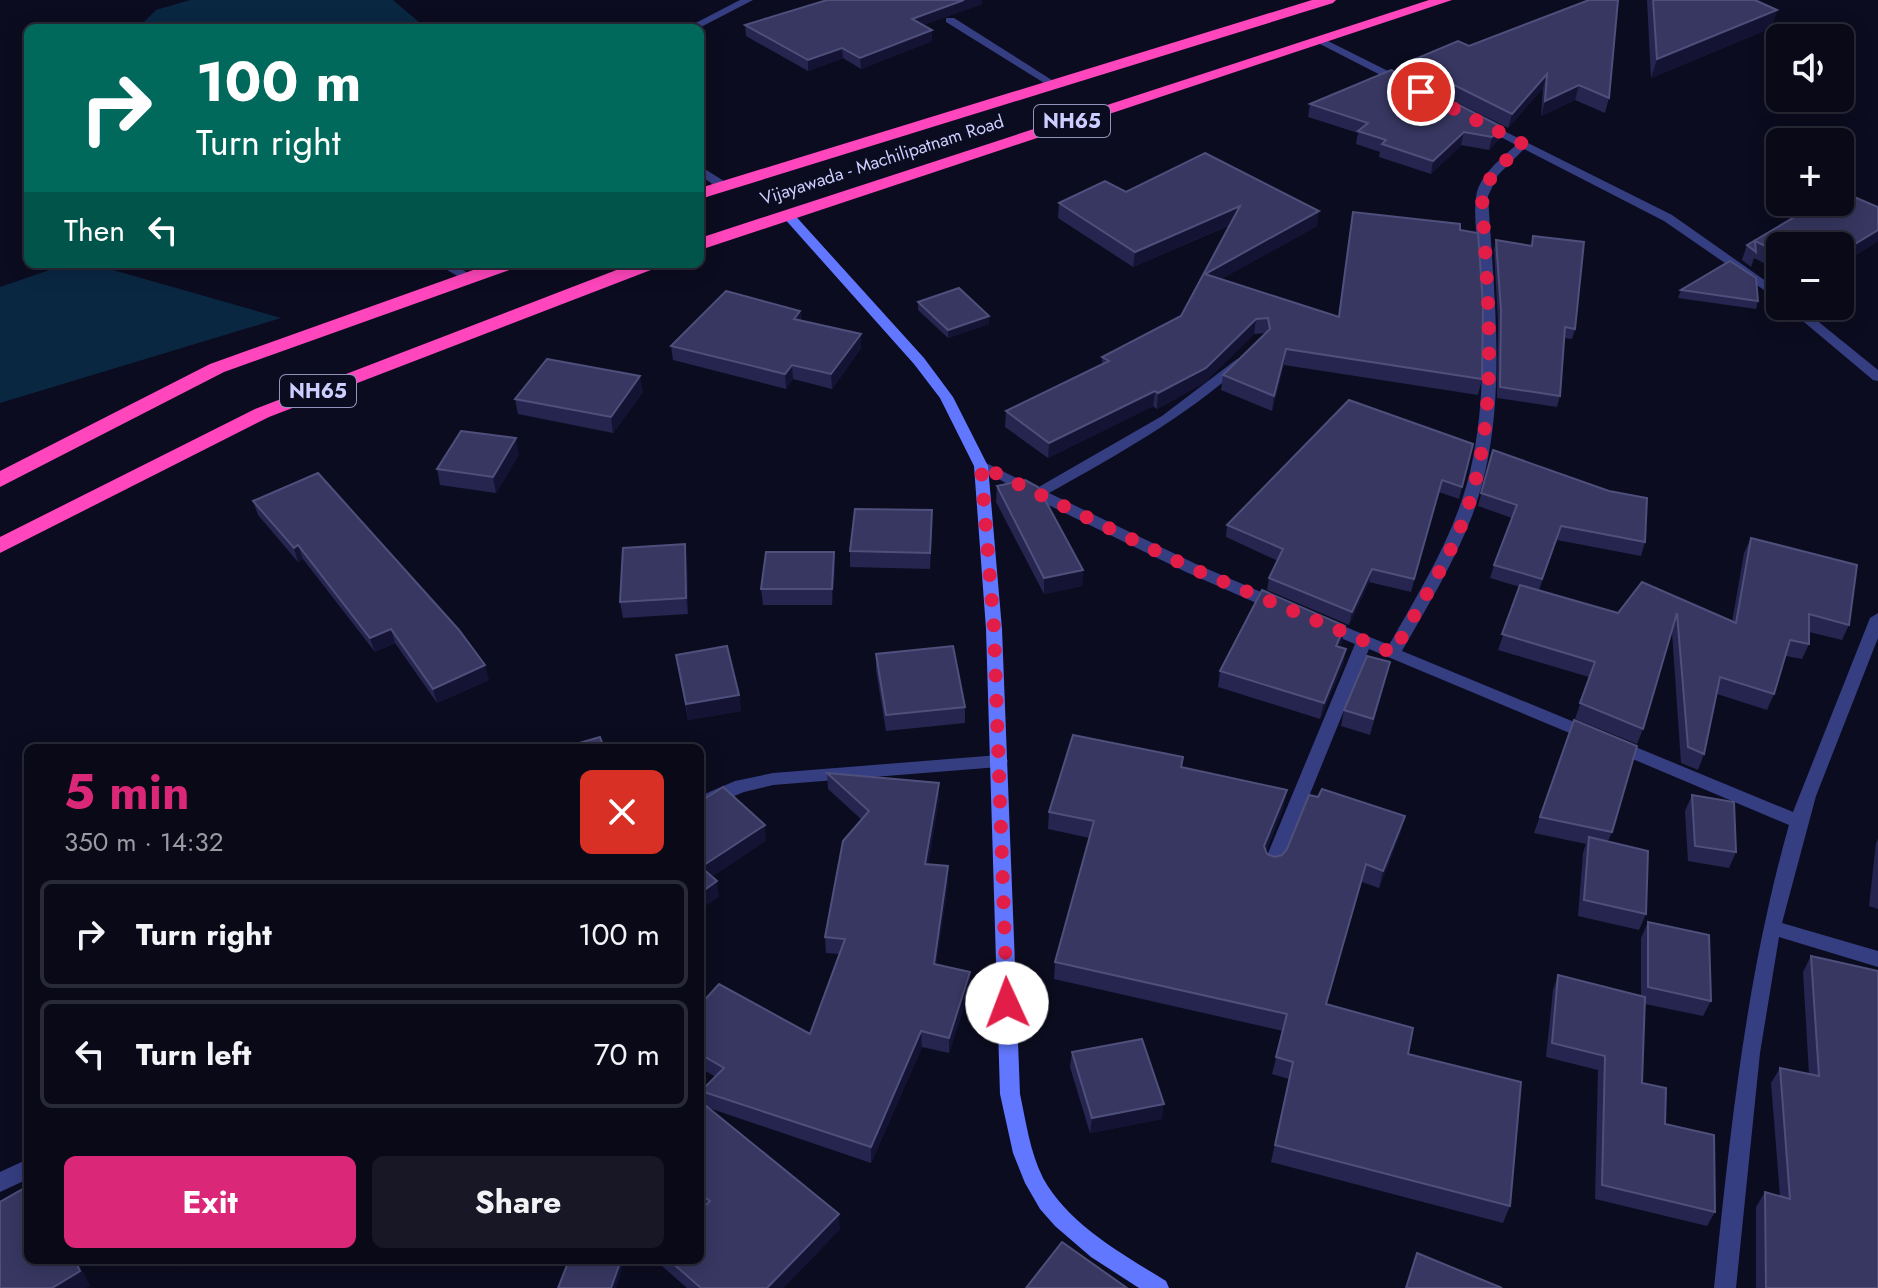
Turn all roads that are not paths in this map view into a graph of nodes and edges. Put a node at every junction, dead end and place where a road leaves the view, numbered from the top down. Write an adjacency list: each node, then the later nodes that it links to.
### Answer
1 (748, 0): 6 (street)
2 (1328, 0): 4 (highway, Vijayawada - Machilipatnam Road / NH65)
3 (1444, 0): 7 (highway, Vijayawada - Machilipatnam Road / NH65)
4 (1301, 3): 8 (highway, Vijayawada - Machilipatnam Road / NH65)
5 (950, 20): 8 (street)
6 (699, 24)
7 (1320, 40): 9 (street); 15 (highway, Vijayawada - Machilipatnam Road / NH65)
8 (1053, 84): 13 (highway, Vijayawada - Machilipatnam Road / NH65)
9 (1415, 89)
10 (1469, 116): 11 (street)
11 (1523, 144): 21 (street); 31 (street)
12 (704, 173): 13 (street)
13 (723, 186): 14 (highway, Vijayawada - Machilipatnam Road / NH65)
14 (704, 193)
15 (787, 214): 16 (highway, Vijayawada - Machilipatnam Road / NH65); 25 (street)
16 (704, 243)
17 (451, 268): 20 (street)
18 (497, 268): 20 (highway, NH65)
19 (639, 268): 28 (highway, NH65)
20 (470, 278): 26 (highway, NH65)
21 (1766, 287)
22 (1808, 320): 24 (street)
23 (1251, 349): 27 (street)
24 (1878, 377)
25 (981, 466): 27 (street); 32 (street)
26 (0, 480)
27 (1037, 494): 30 (street)
28 (0, 546)
29 (1878, 618): 34 (street)
30 (1364, 641): 31 (street); 35 (street)
31 (1393, 653): 34 (street)
32 (999, 761): 33 (street); 40 (street)
33 (704, 801)
34 (1799, 822): 36 (street)
35 (1272, 865)
36 (1772, 928): 37 (street); 41 (street)
37 (1878, 959)
38 (24, 1170): 39 (street)
39 (0, 1183)
40 (1158, 1288)
41 (1725, 1288)

